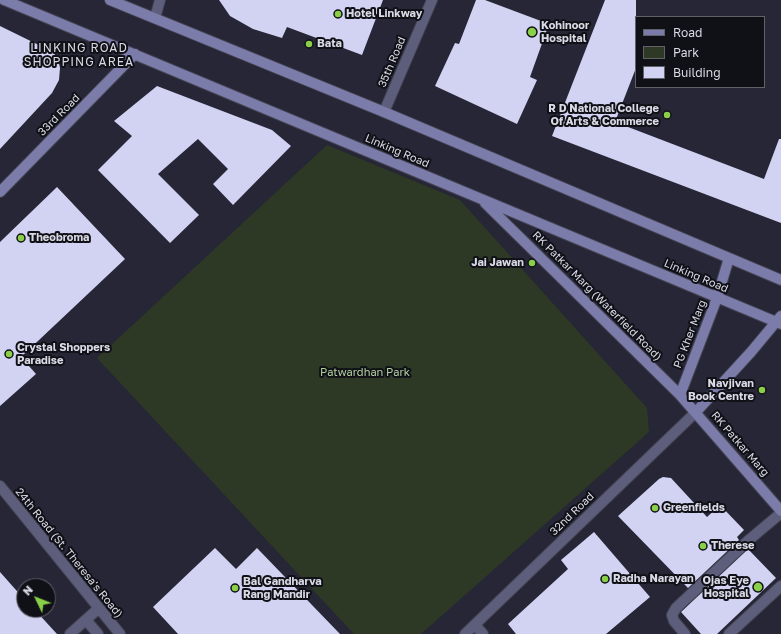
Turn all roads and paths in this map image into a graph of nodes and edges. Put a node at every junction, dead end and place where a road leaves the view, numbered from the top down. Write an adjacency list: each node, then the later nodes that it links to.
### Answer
1 (4, 0): 6 (main road, Linking Road)
2 (110, 0): 5 (main road)
3 (160, 0): 5 (street)
4 (432, 0): 7 (street, 35th Road)
5 (155, 18): 7 (main road)
6 (135, 54): 8 (main road, 33rd Road); 9 (main road, Linking Road)
7 (384, 112): 10 (main road)
8 (0, 192)
9 (481, 198): 12 (main road, Linking Road); 14 (main road, RK Patkar Marg (Waterfield Road))
10 (729, 258): 11 (main road); 12 (main road, PG Kher Marg)
11 (781, 280)
12 (717, 298): 13 (main road, Linking Road); 14 (main road, PG Kher Marg)
13 (779, 321): 15 (main road)
14 (680, 395): 15 (main road, RK Patkar Marg (Waterfield Road))
15 (696, 412): 17 (main road, RK Patkar Marg); 21 (street, 32nd Road)
16 (0, 486): 19 (street, 24th Road (St. Theresa's Road))
17 (781, 512): 27 (street)
18 (781, 586): 28 (street)
19 (99, 608): 20 (street); 24 (street, 24th Road (St. Theresa's Road))
20 (86, 620): 22 (street); 23 (street)
21 (475, 625): 25 (street, 32nd Road); 26 (street)
22 (70, 634)
23 (98, 634)
24 (120, 634)
25 (465, 634)
26 (483, 634)
27 (685, 634)
28 (729, 634)

